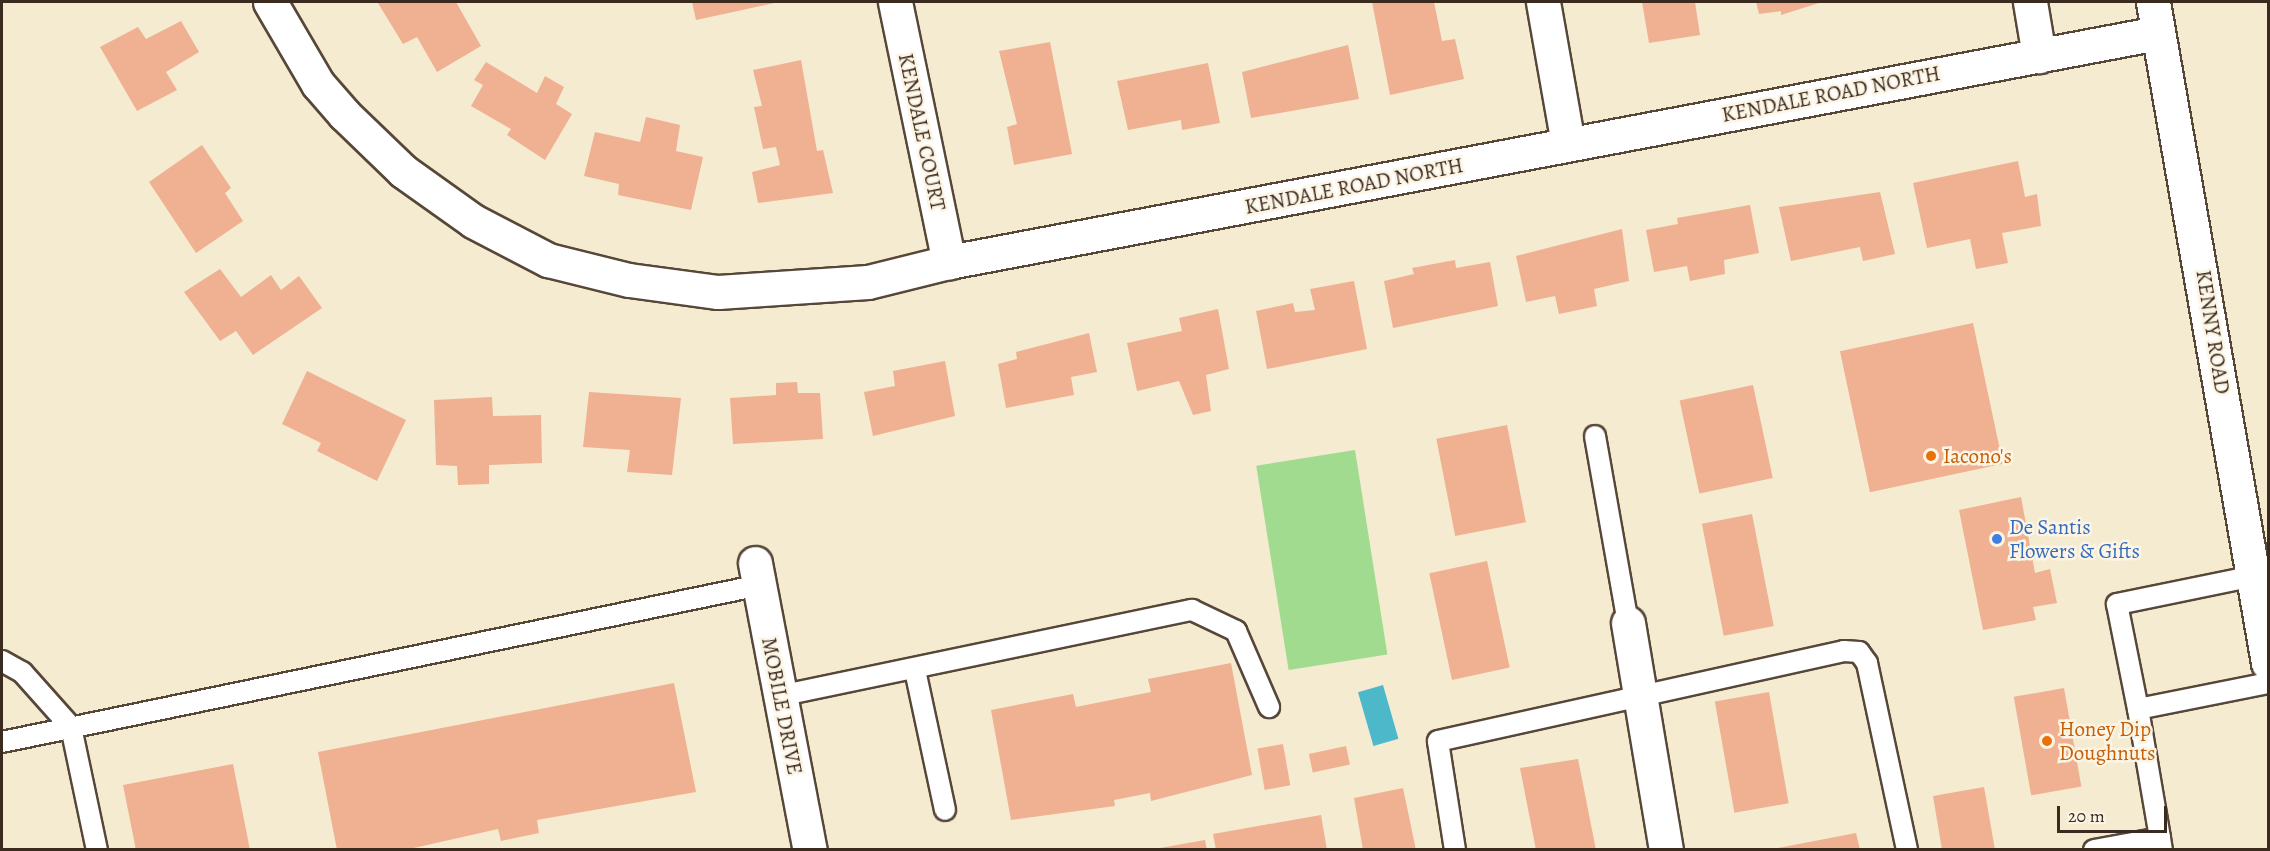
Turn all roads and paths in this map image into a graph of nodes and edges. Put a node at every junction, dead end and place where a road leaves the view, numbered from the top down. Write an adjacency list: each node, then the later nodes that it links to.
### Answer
1 (270, 2): 9 (street, KENDALE ROAD NORTH)
2 (895, 2): 9 (street, KENDALE COURT)
3 (1543, 2): 8 (street)
4 (2030, 2): 7 (street)
5 (2153, 2): 6 (street, KENNY ROAD)
6 (2158, 33): 7 (street, KENDALE ROAD NORTH); 12 (street, KENNY ROAD)
7 (2039, 56): 8 (street, KENDALE ROAD NORTH)
8 (1568, 144): 9 (street, KENDALE ROAD NORTH)
9 (949, 262)
10 (1595, 436): 13 (lane)
11 (757, 574): 18 (street, MOBILE DRIVE); 22 (lane)
12 (2254, 576): 15 (street, KENNY ROAD); 21 (lane)
13 (1628, 623): 19 (street)
14 (2, 661): 22 (lane)
15 (2268, 663)
16 (915, 670): 18 (lane); 20 (lane); 24 (lane)
17 (2268, 682): 21 (lane)
18 (779, 696): 27 (street, MOBILE DRIVE)
19 (1641, 698): 28 (lane); 29 (street); 30 (lane)
20 (1269, 707)
21 (2138, 709): 25 (lane)
22 (70, 727): 23 (lane); 26 (lane)
23 (2, 742)
24 (945, 810)
25 (2161, 844): 31 (lane)
26 (97, 849)
27 (810, 849)
28 (1455, 849)
29 (1666, 849)
30 (1907, 849)
31 (2094, 849)

